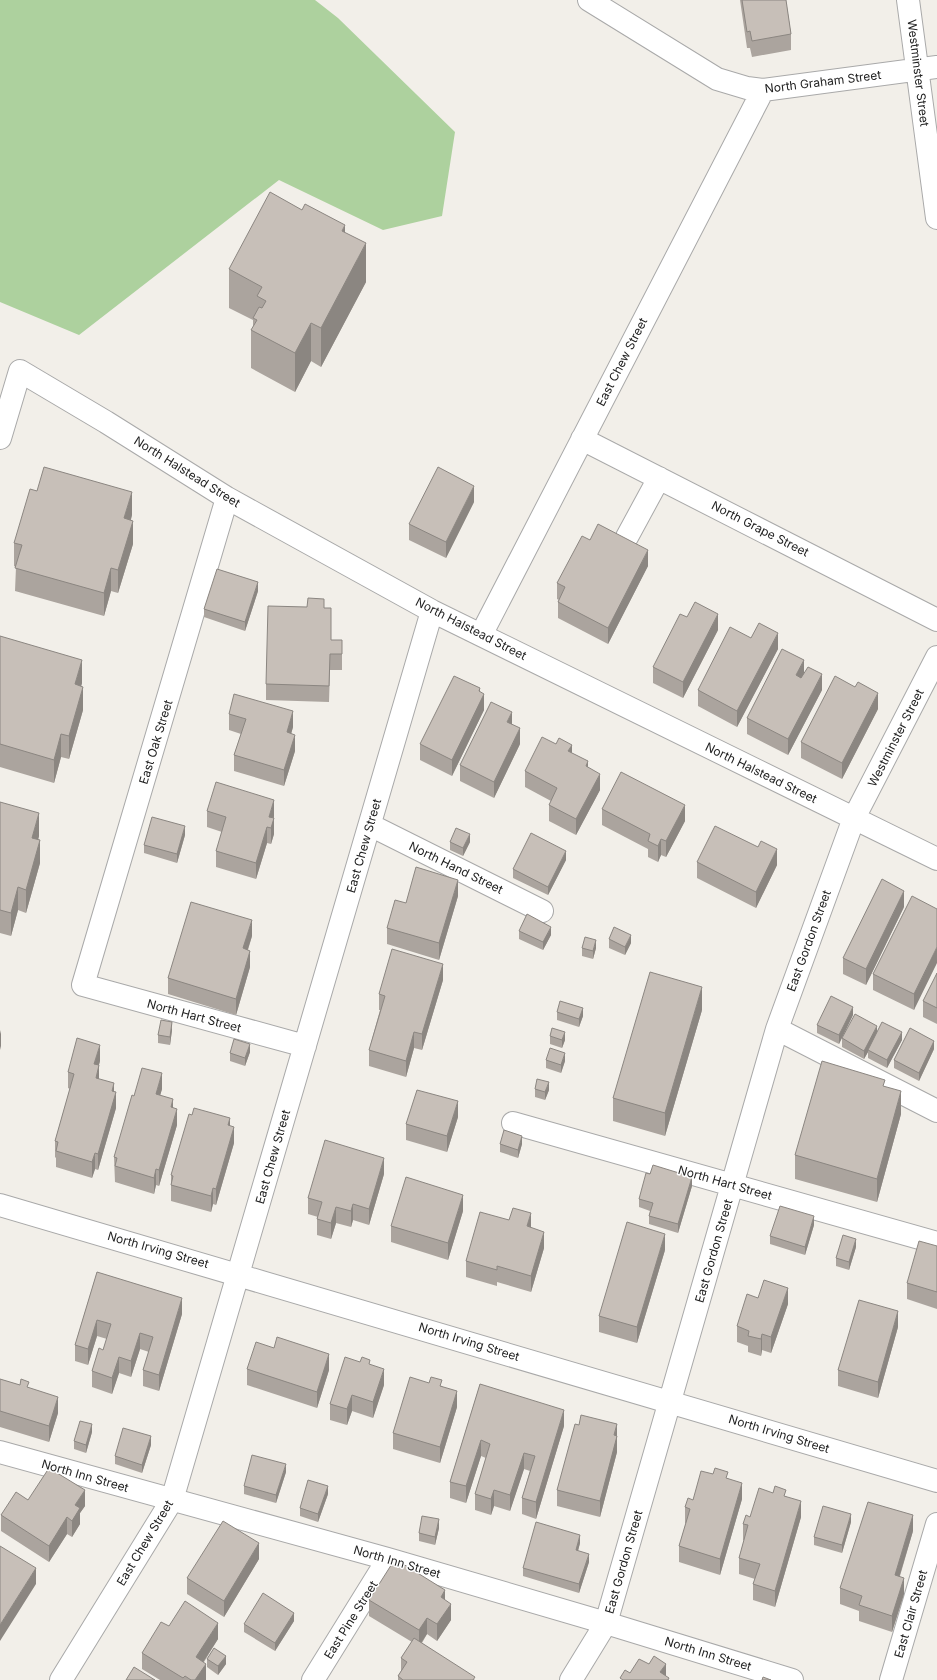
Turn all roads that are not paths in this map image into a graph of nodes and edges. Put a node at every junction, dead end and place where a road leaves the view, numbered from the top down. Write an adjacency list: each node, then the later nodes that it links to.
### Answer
1 (589, 0): 4 (street, North Graham Street)
2 (908, 0): 3 (street, Westminster Street)
3 (927, 68): 4 (street, North Graham Street); 5 (street, Westminster Street)
4 (762, 90): 7 (street, East Chew Street)
5 (937, 218)
6 (0, 438): 9 (street, North Halstead Street)
7 (582, 439): 8 (street, North Grape Street); 13 (street, East Chew Street)
8 (659, 478): 10 (street); 12 (street, North Grape Street)
9 (227, 498): 11 (street, North Halstead Street); 19 (street, East Oak Street)
10 (627, 537)
11 (432, 611): 13 (street, North Halstead Street); 16 (street, East Chew Street)
12 (937, 620)
13 (481, 635): 15 (street, North Halstead Street)
14 (937, 657): 15 (street, Westminster Street)
15 (854, 818): 17 (street, North Halstead Street); 20 (street, East Gordon Street)
16 (370, 825): 18 (street, North Hand Street); 21 (street, East Chew Street)
17 (937, 859)
18 (542, 911)
19 (83, 985): 21 (street, North Hart Street)
20 (777, 1029): 22 (street); 24 (street, East Gordon Street)
21 (305, 1046): 27 (street, East Chew Street)
22 (937, 1112)
23 (513, 1123): 24 (street, North Hart Street)
24 (732, 1185): 26 (street, North Hart Street); 28 (street, East Gordon Street)
25 (0, 1205): 27 (street, North Irving Street)
26 (937, 1243)
27 (239, 1274): 28 (street, North Irving Street); 31 (street, East Chew Street)
28 (670, 1402): 30 (street, North Irving Street); 34 (street, East Gordon Street)
29 (0, 1452): 31 (street, North Inn Street)
30 (937, 1481)
31 (172, 1500): 33 (street, North Inn Street); 35 (street, East Chew Street)
32 (937, 1524): 39 (street, East Clair Street)
33 (388, 1559): 34 (street, North Inn Street); 36 (street, East Pine Street)
34 (606, 1623): 37 (street, East Gordon Street); 38 (street, North Inn Street)
35 (61, 1680)
36 (313, 1680)
37 (571, 1680)
38 (792, 1680)
39 (891, 1680)

